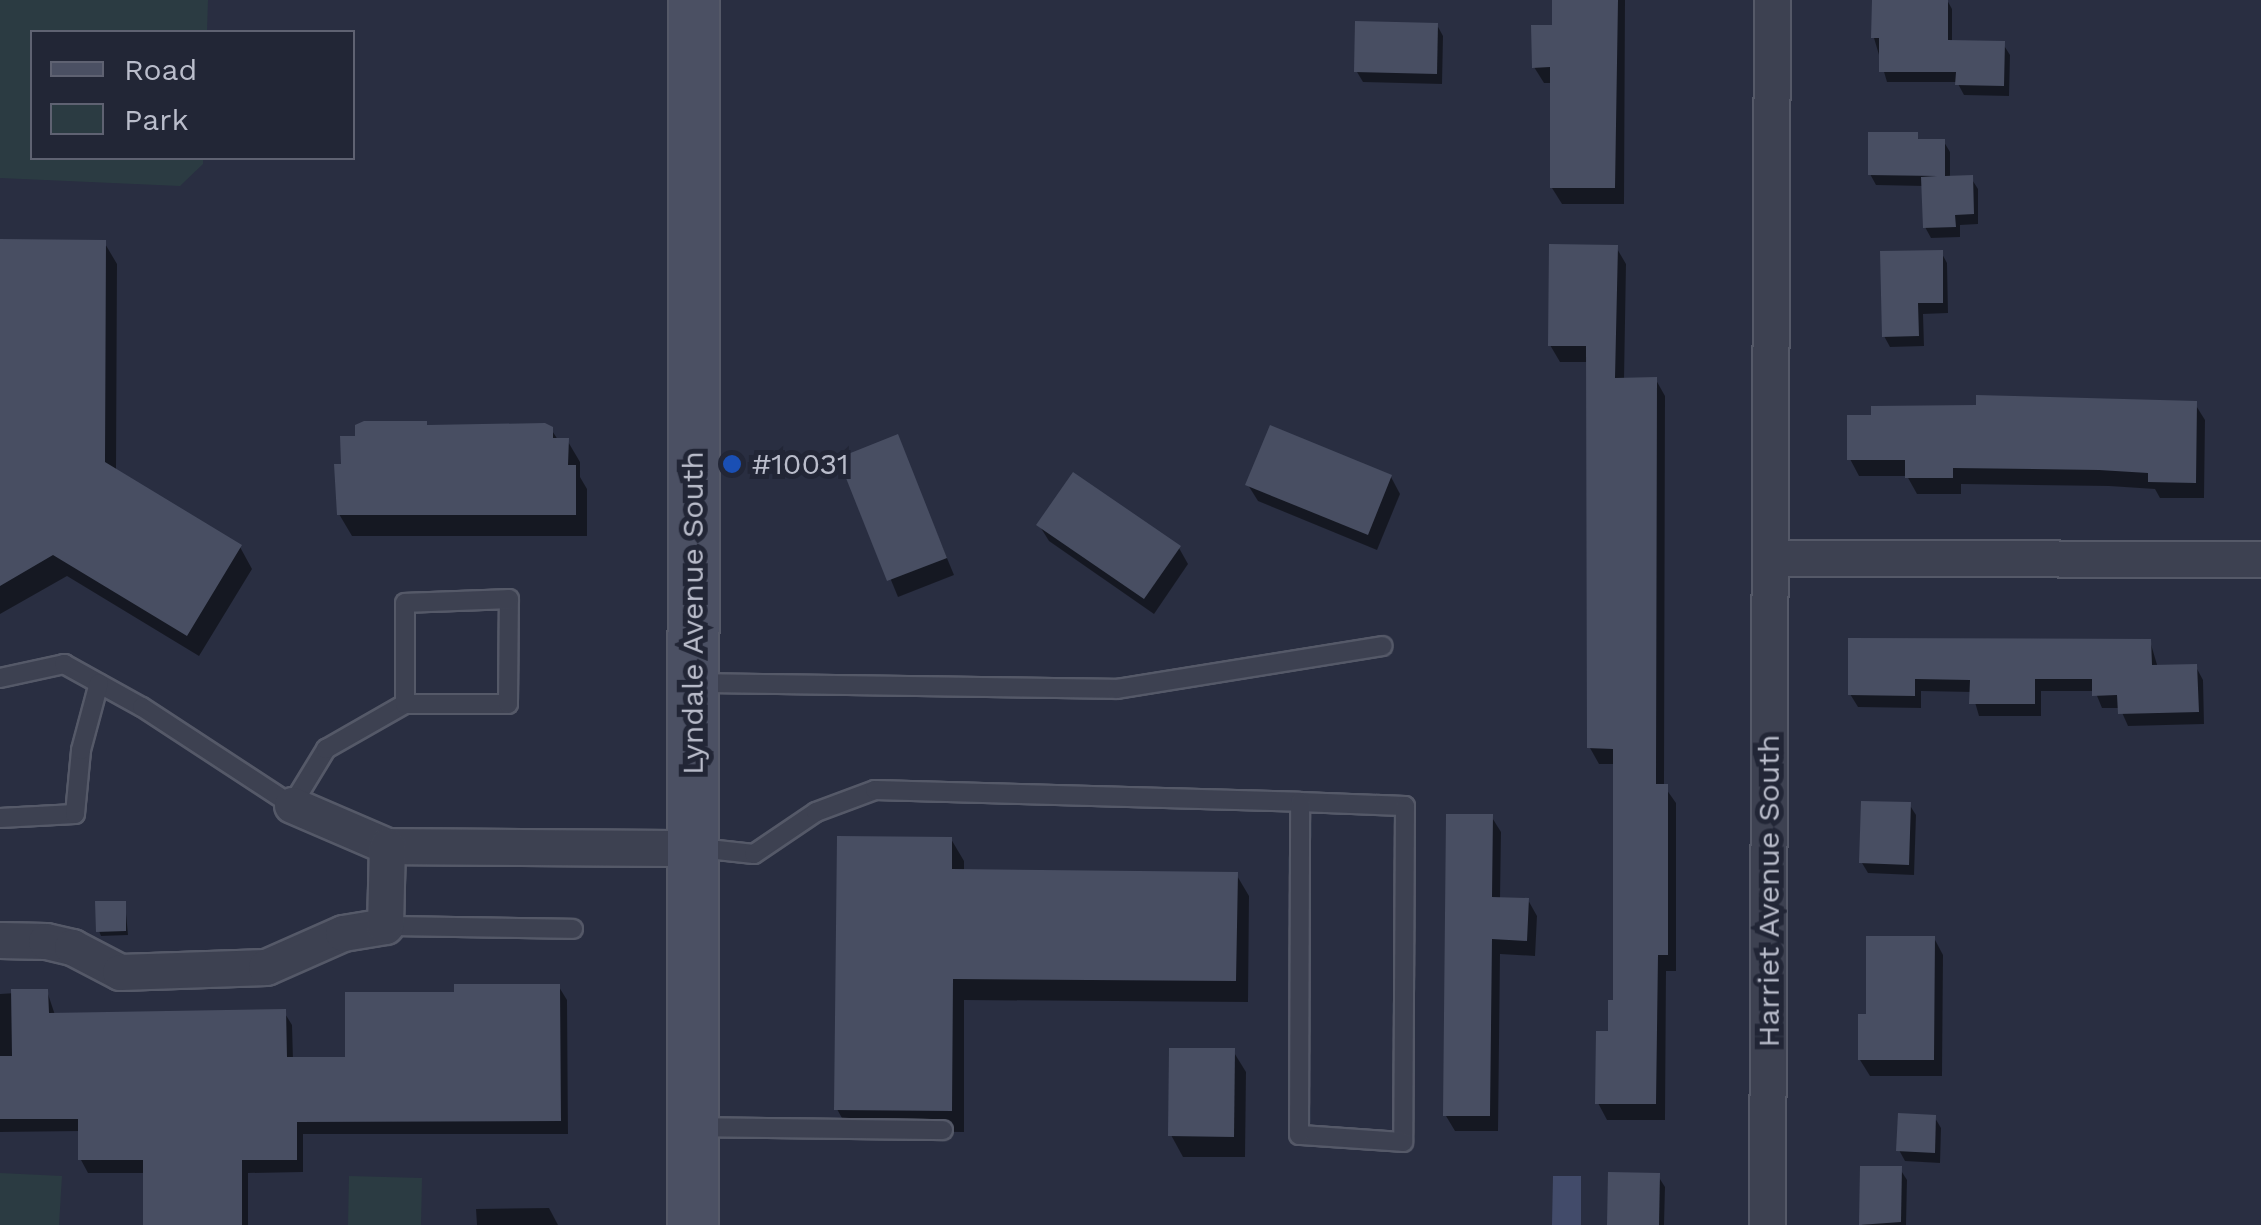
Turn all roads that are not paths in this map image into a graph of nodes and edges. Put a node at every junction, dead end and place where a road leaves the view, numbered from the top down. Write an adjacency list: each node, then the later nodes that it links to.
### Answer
1 (694, 0): 8 (street, Lyndale Avenue South)
2 (1772, 0): 3 (street, Harriet Avenue South)
3 (1771, 558): 4 (street); 21 (street, Harriet Avenue South)
4 (2261, 559)
5 (1383, 646): 8 (lane)
6 (0, 678): 7 (lane)
7 (99, 683): 11 (lane); 12 (lane)
8 (693, 683): 14 (street, Lyndale Avenue South)
9 (405, 704): 9 (lane); 11 (lane)
10 (1300, 802): 10 (lane); 14 (lane)
11 (292, 806): 13 (street)
12 (0, 818)
13 (387, 846): 14 (street); 15 (street)
14 (693, 848): 18 (street, Lyndale Avenue South)
15 (385, 926): 16 (lane); 17 (street)
16 (573, 929)
17 (0, 940)
18 (693, 1127): 19 (lane); 20 (street, Lyndale Avenue South)
19 (943, 1130)
20 (693, 1225)
21 (1767, 1225)

